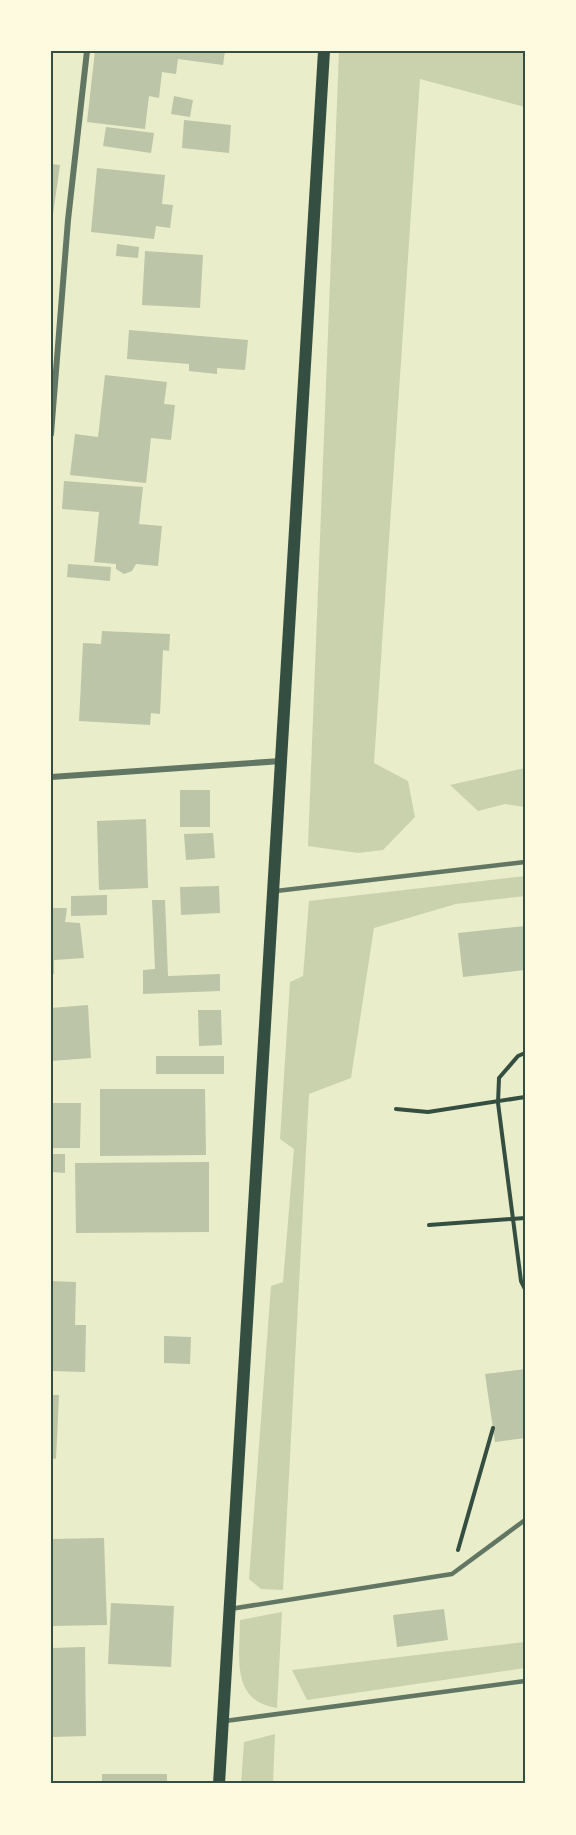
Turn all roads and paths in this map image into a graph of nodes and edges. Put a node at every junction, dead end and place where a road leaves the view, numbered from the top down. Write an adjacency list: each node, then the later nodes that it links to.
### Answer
1 (87, 51): 3 (street)
2 (324, 51): 4 (main road)
3 (51, 434)
4 (281, 761): 5 (street); 7 (main road)
5 (51, 777)
6 (525, 862): 7 (lane)
7 (273, 891): 19 (main road)
8 (525, 1053): 10 (path)
9 (525, 1097): 10 (path)
10 (498, 1103): 11 (path); 13 (path)
11 (396, 1109)
12 (525, 1218): 13 (path)
13 (513, 1219): 14 (path); 15 (path)
14 (429, 1226)
15 (525, 1289)
16 (493, 1428): 18 (path)
17 (525, 1520): 18 (lane)
18 (452, 1574): 19 (lane)
19 (230, 1609): 21 (main road)
20 (525, 1681): 21 (lane)
21 (223, 1721): 22 (main road)
22 (219, 1784)

